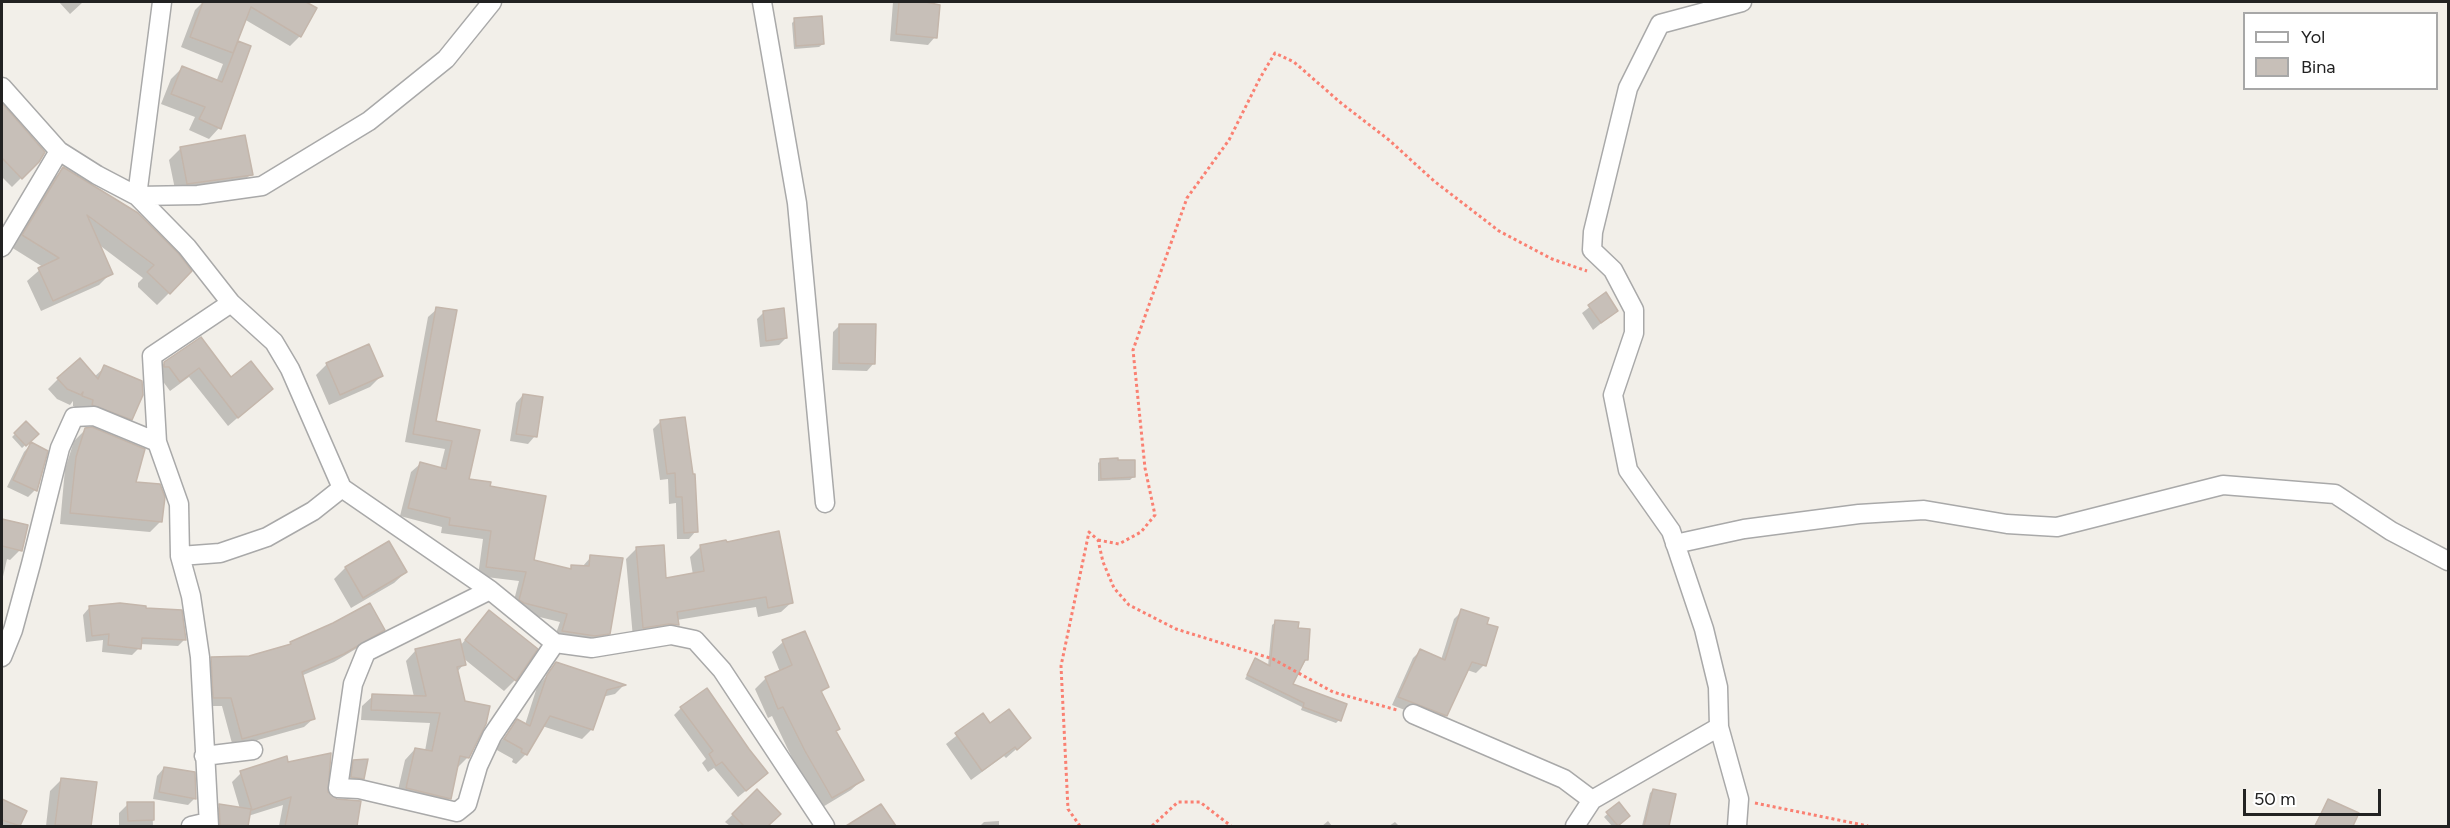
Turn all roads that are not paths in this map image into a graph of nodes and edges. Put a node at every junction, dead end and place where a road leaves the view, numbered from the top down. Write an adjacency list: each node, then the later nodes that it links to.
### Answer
1 (162, 2): 7 (street)
2 (492, 2): 7 (street)
3 (762, 2): 12 (street)
4 (1742, 2): 13 (street)
5 (2, 87): 6 (street)
6 (59, 151): 7 (street); 8 (street)
7 (137, 196): 9 (street)
8 (2, 248)
9 (231, 303): 10 (street); 11 (street)
10 (157, 442): 14 (street); 18 (street)
11 (342, 488): 14 (street); 16 (street)
12 (825, 503)
13 (1675, 544): 15 (street); 20 (street)
14 (180, 556): 22 (street)
15 (2448, 561)
16 (490, 590): 17 (street); 17 (street)
17 (555, 643): 25 (street)
18 (2, 657)
19 (1413, 714): 23 (street)
20 (1719, 727): 23 (street); 27 (street)
21 (253, 750): 22 (street)
22 (204, 756): 24 (street)
23 (1592, 800): 26 (street)
24 (202, 825)
25 (825, 826)
26 (1575, 826)
27 (1737, 826)

